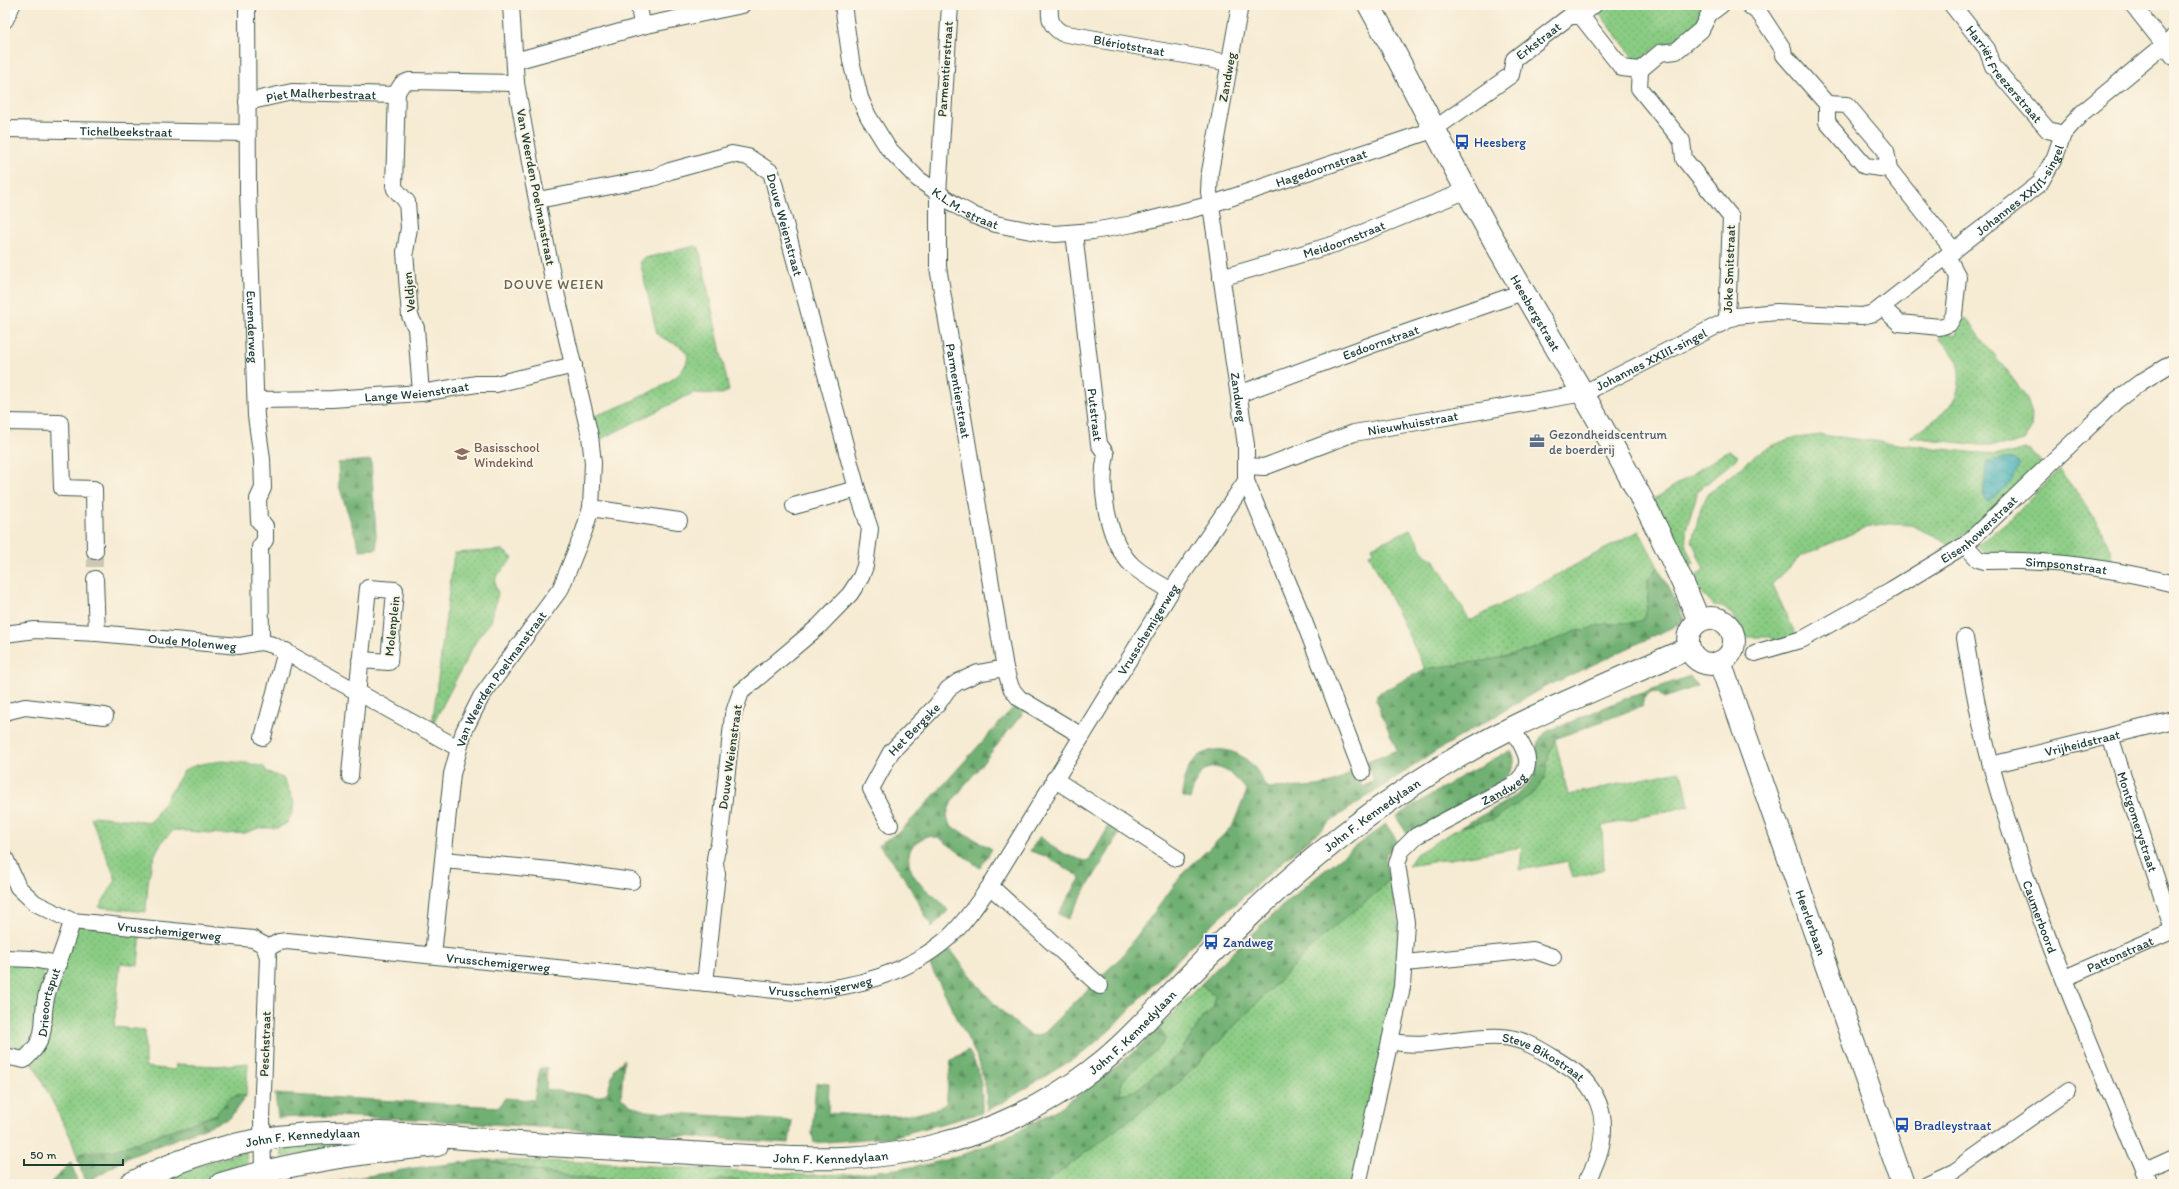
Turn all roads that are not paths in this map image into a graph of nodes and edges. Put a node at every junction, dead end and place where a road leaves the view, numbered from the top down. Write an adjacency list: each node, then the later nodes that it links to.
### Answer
1 (12, 5): 17 (street)
2 (247, 5): 25 (street, Eurenderweg)
3 (511, 5): 20 (street, Van Weerden Poelmanstraat)
4 (640, 5): 18 (street)
5 (742, 5): 18 (street)
6 (843, 5): 33 (street, K.L.M.-straat)
7 (950, 5): 33 (street, Parmentierstraat)
8 (1050, 5): 21 (street, Blériotstraat)
9 (1240, 5): 21 (street, Zandweg)
10 (1369, 5): 28 (street, Heesbergstraat)
11 (1594, 5): 16 (street, Erkstraat)
12 (1721, 5): 22 (street)
13 (1749, 5): 26 (street)
14 (1952, 5): 30 (street, Harriët Freezerstraat)
15 (2133, 5): 19 (street)
16 (1580, 16): 22 (street); 28 (street, Erkstraat)
17 (5, 20)
18 (642, 26): 20 (street)
19 (2171, 46): 30 (street, Johannes XXIII-singel)
20 (515, 61): 23 (street, Van Weerden Poelmanstraat)
21 (1230, 63): 35 (street, Zandweg)
22 (1640, 70): 41 (street, Joke Smitstraat)
23 (516, 83): 24 (street); 34 (street, Van Weerden Poelmanstraat)
24 (396, 96): 25 (street, Piet Malherbestraat); 44 (street, Veldjen)
25 (247, 102): 29 (street, Eurenderweg)
26 (1827, 104): 31 (street); 31 (street)
27 (5, 129): 29 (street, Tichelbeekstraat)
28 (1433, 130): 32 (street, Heesbergstraat); 35 (street, Hagedoornstraat)
29 (247, 133): 47 (street, Eurenderweg)
30 (2063, 134): 37 (street, Johannes XXIII-singel)
31 (1890, 169): 37 (street)
32 (1465, 191): 38 (street, Meidoornstraat); 39 (street, Heesbergstraat)
33 (938, 194): 36 (street, K.L.M.-straat); 69 (street, Parmentierstraat)
34 (538, 200): 43 (street, Van Weerden Poelmanstraat); 50 (street, Douve Weienstraat)
35 (1209, 204): 36 (street, K.L.M.-straat); 38 (street, Zandweg)
36 (1074, 233): 58 (street, Putstraat)
37 (1950, 254): 40 (street, Johannes XXIII-singel); 40 (street)
38 (1221, 278): 46 (street, Zandweg)
39 (1523, 292): 45 (street, Heesbergstraat); 46 (street, Esdoornstraat)
40 (1882, 307): 41 (street, Johannes XXIII-singel)
41 (1727, 320): 45 (street, Johannes XXIII-singel)
42 (2174, 362): 54 (street, Eisenhowerstraat)
43 (574, 365): 44 (street, Lange Weienstraat); 52 (street, Van Weerden Poelmanstraat)
44 (421, 393): 47 (street, Lange Weienstraat)
45 (1584, 393): 49 (street, Nieuwhuisstraat); 59 (street, Heesbergstraat)
46 (1239, 394): 49 (street, Zandweg)
47 (256, 400): 63 (street, Eurenderweg)
48 (5, 422): 55 (street)
49 (1247, 474): 58 (street, Vrusschemigerweg); 80 (street, Zandweg)
50 (857, 489): 51 (street); 98 (street, Douve Weienstraat)
51 (794, 506)
52 (591, 508): 53 (street); 78 (street, Van Weerden Poelmanstraat)
53 (679, 521)
54 (1964, 544): 57 (street, Simpsonstraat); 66 (street, Eisenhowerstraat)
55 (94, 552)
56 (95, 579): 60 (street)
57 (2174, 584)
58 (1172, 591): 75 (street, Vrusschemigerweg)
59 (1699, 621): 64 (street); 68 (street)
60 (97, 633): 61 (street, Oude Molenweg); 63 (street, Oude Molenweg)
61 (5, 634)
62 (1965, 638): 79 (street, Caumerboord)
63 (261, 642): 65 (street)
64 (1689, 648): 68 (street); 74 (street, John F. Kennedylaan)
65 (286, 651): 70 (street); 77 (street)
66 (1755, 653)
67 (360, 660): 70 (street)
68 (1720, 662): 112 (street, Heerlerbaan)
69 (1005, 668): 75 (street, Parmentierstraat); 83 (street, Het Bergske)
70 (357, 690): 78 (street); 81 (street)
71 (5, 712): 72 (street)
72 (105, 716)
73 (2174, 720): 76 (street, Vrijheidstraat)
74 (1512, 728): 95 (street, Zandweg); 104 (street, John F. Kennedylaan)
75 (1082, 736): 82 (street, Vrusschemigerweg)
76 (2110, 736): 79 (street, Vrijheidstraat); 90 (street, Montgomerystraat)
77 (263, 737)
78 (458, 748): 86 (street, Van Weerden Poelmanstraat)
79 (1991, 765): 97 (street, Caumerboord)
80 (1362, 772)
81 (350, 776)
82 (1054, 779): 85 (street); 88 (street, Vrusschemigerweg)
83 (890, 825)
84 (5, 858): 89 (street, Vrusschemigerweg)
85 (1176, 858)
86 (444, 860): 87 (street); 92 (street, Van Weerden Poelmanstraat)
87 (632, 881)
88 (990, 886): 98 (street, Vrusschemigerweg); 99 (street)
89 (72, 921): 91 (street, Vrusschemigerweg); 96 (street, Drieoortsput)
90 (2174, 930): 97 (street, Pattonstraat)
91 (266, 949): 92 (street, Vrusschemigerweg); 103 (street, Peschstraat)
92 (433, 955): 98 (street, Vrusschemigerweg)
93 (1553, 957): 95 (street)
94 (5, 958): 96 (street)
95 (1405, 963): 100 (street, Zandweg)
96 (59, 964): 101 (street, Drieoortsput)
97 (2065, 978): 107 (street, Caumerboord)
98 (705, 983)
99 (1100, 986)
100 (1390, 1041): 108 (street, Steve Bikostraat); 111 (street, Zandweg)
101 (5, 1056)
102 (2068, 1092): 113 (street)
103 (263, 1139): 104 (street, John F. Kennedylaan); 106 (street, Peschstraat); 109 (street, John F. Kennedylaan)
104 (484, 1140): 106 (street, John F. Kennedylaan)
105 (2174, 1158): 107 (street)
106 (263, 1172): 110 (street, John F. Kennedylaan)
107 (2146, 1178)
108 (1592, 1182)
109 (130, 1184)
110 (221, 1184)
111 (1358, 1184)
112 (1903, 1184)
113 (1927, 1184)

